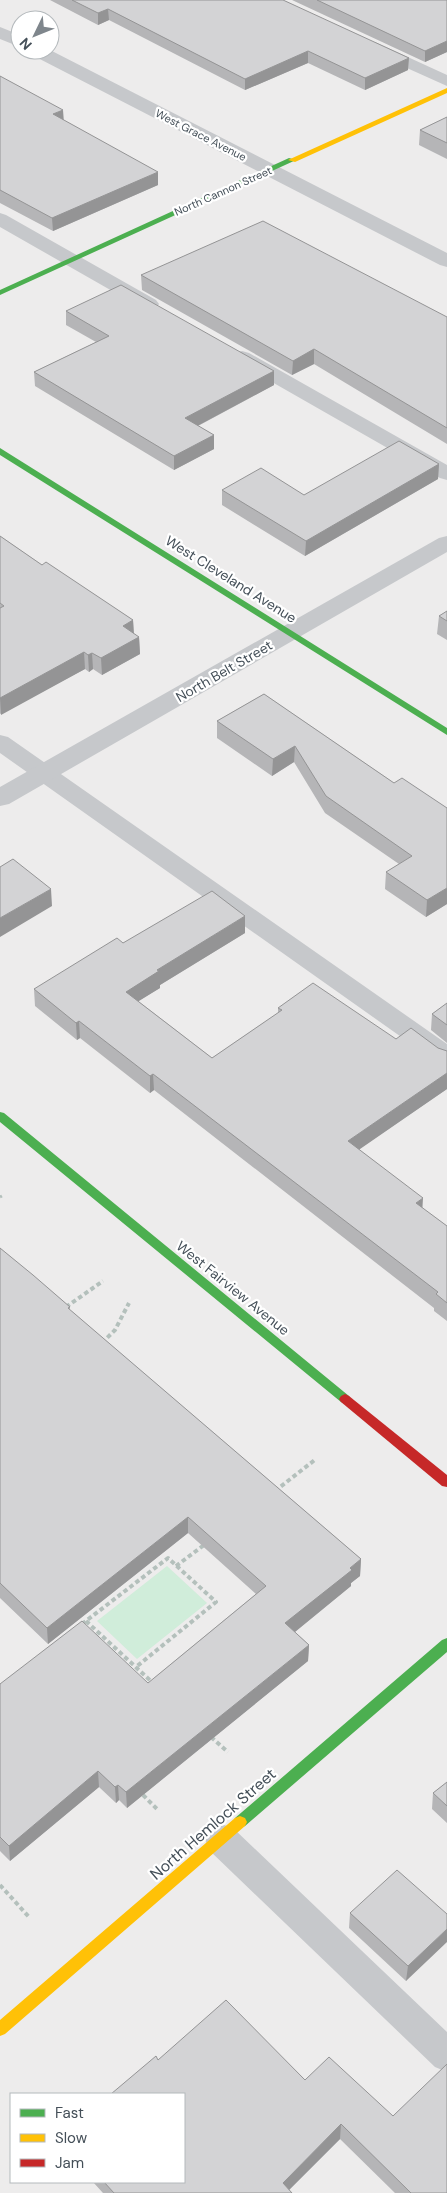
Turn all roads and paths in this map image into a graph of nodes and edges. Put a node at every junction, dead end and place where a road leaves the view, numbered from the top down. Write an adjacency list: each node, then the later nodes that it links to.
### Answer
1 (357, 38): 3 (lane)
2 (56, 60): 5 (street, West Grace Avenue)
3 (447, 81)
4 (447, 90): 5 (street, North Cannon Street)
5 (270, 170): 7 (street, North Cannon Street); 8 (street, West Grace Avenue)
6 (0, 219): 7 (lane)
7 (72, 260): 9 (street, North Cannon Street); 10 (lane)
8 (447, 261)
9 (0, 293)
10 (166, 313)
11 (226, 347): 13 (lane)
12 (0, 451): 15 (street, West Cleveland Avenue)
13 (447, 474)
14 (447, 543): 15 (street, North Belt Street)
15 (290, 633): 16 (street, West Cleveland Avenue); 18 (street, North Belt Street)
16 (447, 732)
17 (0, 742): 18 (lane)
18 (44, 773): 19 (street, North Belt Street); 20 (lane)
19 (0, 798)
20 (447, 1057)
21 (0, 1116): 27 (street, West Fairview Avenue)
22 (103, 1281): 24 (path)
23 (129, 1303): 25 (path)
24 (65, 1307)
25 (97, 1346)
26 (316, 1459): 28 (path)
27 (447, 1482)
28 (270, 1494)
29 (208, 1542): 30 (path)
30 (176, 1566): 32 (path); 36 (path)
31 (108, 1593): 32 (path)
32 (115, 1600): 33 (path)
33 (86, 1621): 34 (path); 36 (path)
34 (79, 1627)
35 (447, 1644): 42 (street, North Hemlock Street)
36 (136, 1667): 37 (path)
37 (156, 1686)
38 (209, 1736): 39 (path)
39 (228, 1752)
40 (143, 1795): 41 (path)
41 (158, 1810)
42 (220, 1840): 45 (street, North Hemlock Street); 46 (lane)
43 (0, 1885): 44 (path)
44 (30, 1918)
45 (0, 2029)
46 (447, 2055)

